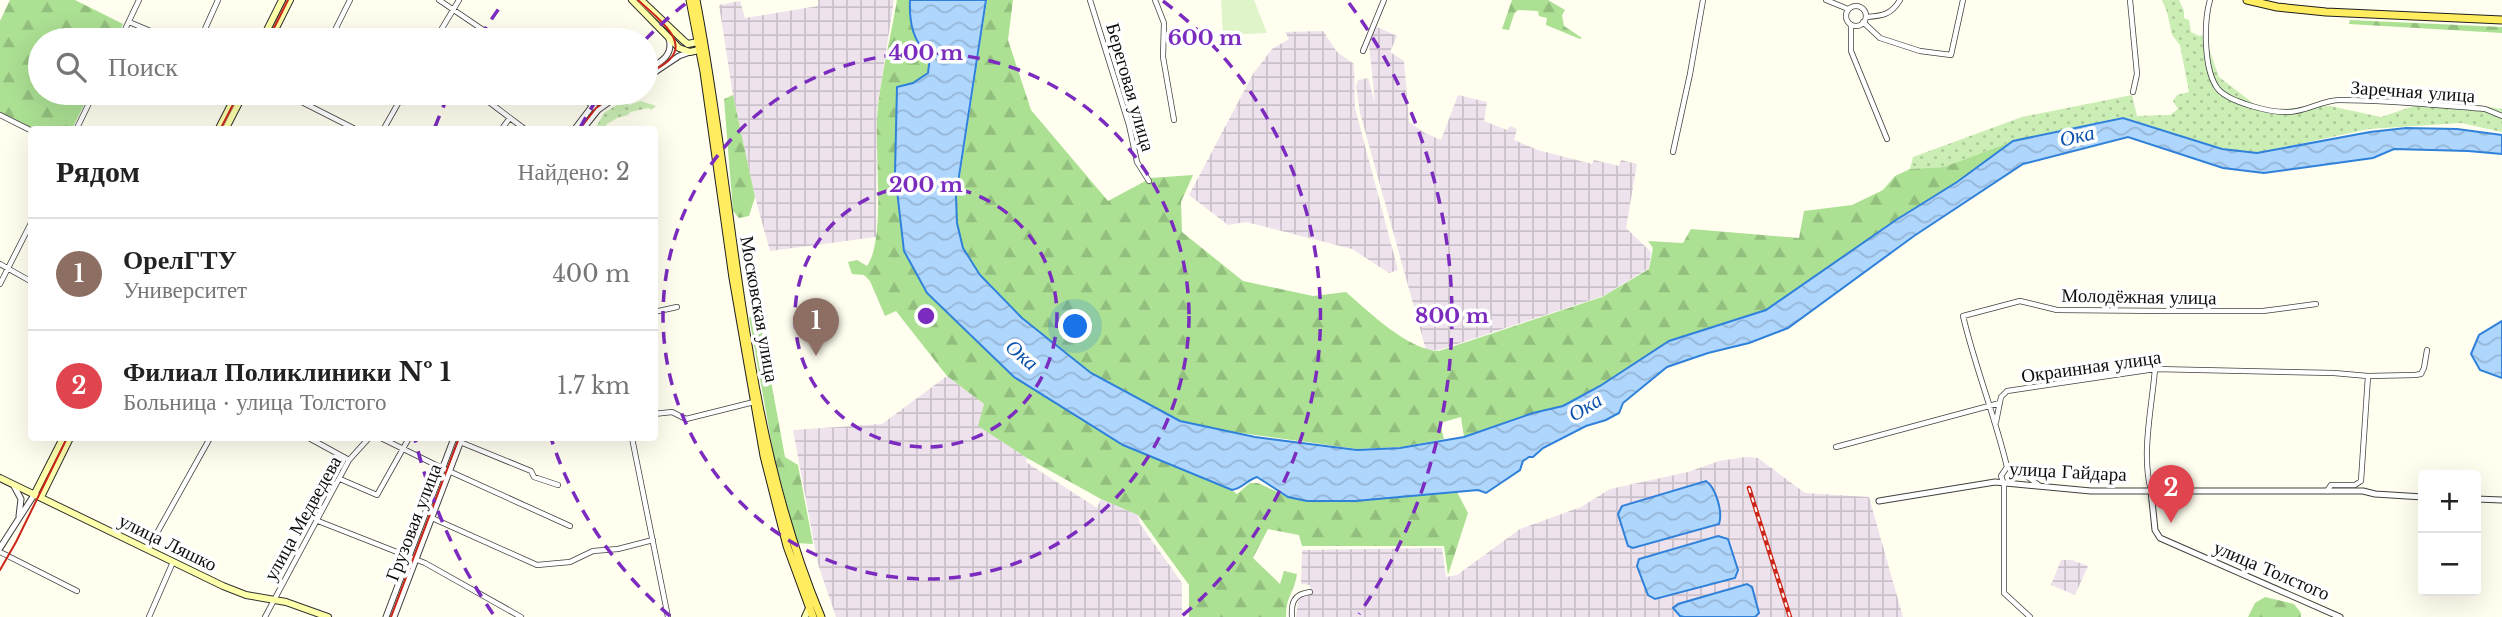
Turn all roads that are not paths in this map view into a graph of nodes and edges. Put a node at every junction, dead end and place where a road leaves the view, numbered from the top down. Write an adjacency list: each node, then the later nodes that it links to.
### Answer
1 (139, 0): 26 (street)
2 (218, 0): 30 (street)
3 (282, 0): 31 (main road)
4 (290, 0): 32 (main road)
5 (350, 0): 33 (street)
6 (439, 0): 23 (street)
7 (459, 0): 23 (street)
8 (632, 0): 37 (main road)
9 (641, 0): 36 (main road)
10 (690, 0): 39 (main road, Московская улица)
11 (696, 0): 39 (main road, Московская улица)
12 (1090, 0): 74 (street, Береговая улица)
13 (1155, 0): 61 (street)
14 (1384, 0): 41 (street)
15 (1703, 0): 73 (street)
16 (1826, 0): 22 (street)
17 (1900, 0): 24 (street)
18 (1963, 0): 24 (street)
19 (2130, 0): 47 (street)
20 (2210, 0): 59 (street, Заречная улица)
21 (2248, 0): 25 (main road)
22 (1848, 9): 24 (street); 27 (street)
23 (453, 10): 34 (street); 35 (street)
24 (1864, 20): 27 (street)
25 (2502, 20)
26 (129, 22): 28 (street); 29 (street)
27 (1851, 24): 72 (street)
28 (126, 28)
29 (143, 28)
30 (205, 28)
31 (268, 28)
32 (276, 28)
33 (336, 28)
34 (443, 28)
35 (480, 28)
36 (676, 34): 38 (main road); 40 (street)
37 (667, 36): 40 (main road); 43 (street)
38 (688, 44): 39 (main road); 40 (street)
39 (702, 46): 42 (main road); 84 (main road, Московская улица)
40 (679, 48): 42 (main road); 43 (street); 44 (street)
41 (1363, 51)
42 (690, 52): 44 (street)
43 (667, 56): 45 (street)
44 (676, 58): 46 (street)
45 (658, 62)
46 (658, 70)
47 (2133, 92)
48 (88, 105): 62 (street)
49 (231, 105): 63 (main road)
50 (238, 105): 64 (main road)
51 (308, 105): 65 (street)
52 (397, 105): 66 (street)
53 (492, 105): 60 (street)
54 (592, 105): 57 (street)
55 (599, 105): 57 (street)
56 (601, 105): 57 (street)
57 (596, 108): 69 (street); 70 (street)
58 (0, 116): 71 (street)
59 (2502, 116)
60 (509, 119): 67 (street); 68 (street)
61 (1174, 120)
62 (78, 126)
63 (220, 126)
64 (227, 126)
65 (349, 126)
66 (385, 126)
67 (504, 126)
68 (520, 126)
69 (578, 126)
70 (585, 126)
71 (28, 129)
72 (1887, 139)
73 (1673, 152)
74 (1149, 181)
75 (28, 228): 77 (street)
76 (0, 264): 77 (street)
77 (8, 268): 78 (street); 79 (street)
78 (28, 280)
79 (0, 284)
80 (2316, 303): 89 (street, Молодёжная улица)
81 (677, 307): 82 (street)
82 (658, 311)
83 (2427, 350): 86 (street, Окраинная улица)
84 (748, 352): 87 (main road, Московская улица); 135 (main road, Московская улица)
85 (2155, 369): 86 (street, Окраинная улица); 88 (street, Окраинная улица); 115 (street)
86 (2368, 376): 116 (street)
87 (754, 402): 90 (street); 135 (main road, Московская улица)
88 (2000, 403): 89 (street, Окраинная улица); 91 (street)
89 (1989, 405): 91 (street); 103 (street, Окраинная улица)
90 (658, 414)
91 (1996, 422): 106 (street)
92 (62, 441): 117 (main road)
93 (68, 441): 117 (main road)
94 (208, 441): 127 (street)
95 (314, 441): 105 (street)
96 (366, 441): 105 (street, улица Медведева)
97 (388, 441): 104 (street)
98 (409, 441): 104 (street)
99 (453, 441): 107 (street, Грузовая улица)
100 (461, 441): 108 (street, Грузовая улица)
101 (463, 441): 112 (street)
102 (633, 441): 126 (street)
103 (1836, 447)
104 (405, 449): 107 (street); 110 (street)
105 (349, 460): 110 (street, улица Медведева)
106 (2007, 467): 111 (street); 114 (street)
107 (442, 468): 108 (street); 129 (street, Грузовая улица)
108 (449, 471): 122 (street, Грузовая улица); 125 (street)
109 (0, 478): 113 (main road, улица Ляшко)
110 (340, 479): 123 (street, улица Медведева)
111 (2004, 484): 114 (street, улица Гайдара); 121 (street, улица Гайдара); 147 (street)
112 (558, 485)
113 (13, 486): 117 (main road, улица Ляшко); 124 (street)
114 (2040, 486): 115 (street, улица Гайдара)
115 (2151, 491): 116 (street, улица Гайдара); 148 (street, улица Толстого)
116 (2327, 491): 118 (street, улица Гайдара)
117 (37, 496): 124 (street); 127 (main road, улица Ляшко)
118 (2418, 497)
119 (2481, 499): 120 (street)
120 (2502, 500)
121 (1880, 501)
122 (432, 517): 126 (street); 130 (street, Грузовая улица)
123 (318, 521): 129 (street); 134 (street, улица Медведева)
124 (17, 523): 128 (street)
125 (570, 526)
126 (653, 540): 142 (street)
127 (148, 549): 131 (main road, улица Ляшко)
128 (0, 550): 132 (street)
129 (409, 556): 130 (street); 139 (street, Грузовая улица)
130 (416, 559): 140 (street, Грузовая улица); 141 (street)
131 (173, 562): 134 (main road, улица Ляшко); 136 (street)
132 (77, 591)
133 (1310, 592): 146 (street)
134 (273, 600): 137 (street, улица Медведева); 138 (main road, улица Ляшко)
135 (812, 605): 143 (main road); 144 (main road, Московская улица); 145 (main road, Московская улица)
136 (149, 617)
137 (265, 617)
138 (328, 617)
139 (386, 617)
140 (394, 617)
141 (521, 617)
142 (668, 617)
143 (805, 617)
144 (813, 617)
145 (821, 617)
146 (1292, 617)
147 (2030, 617)
148 (2340, 617)

